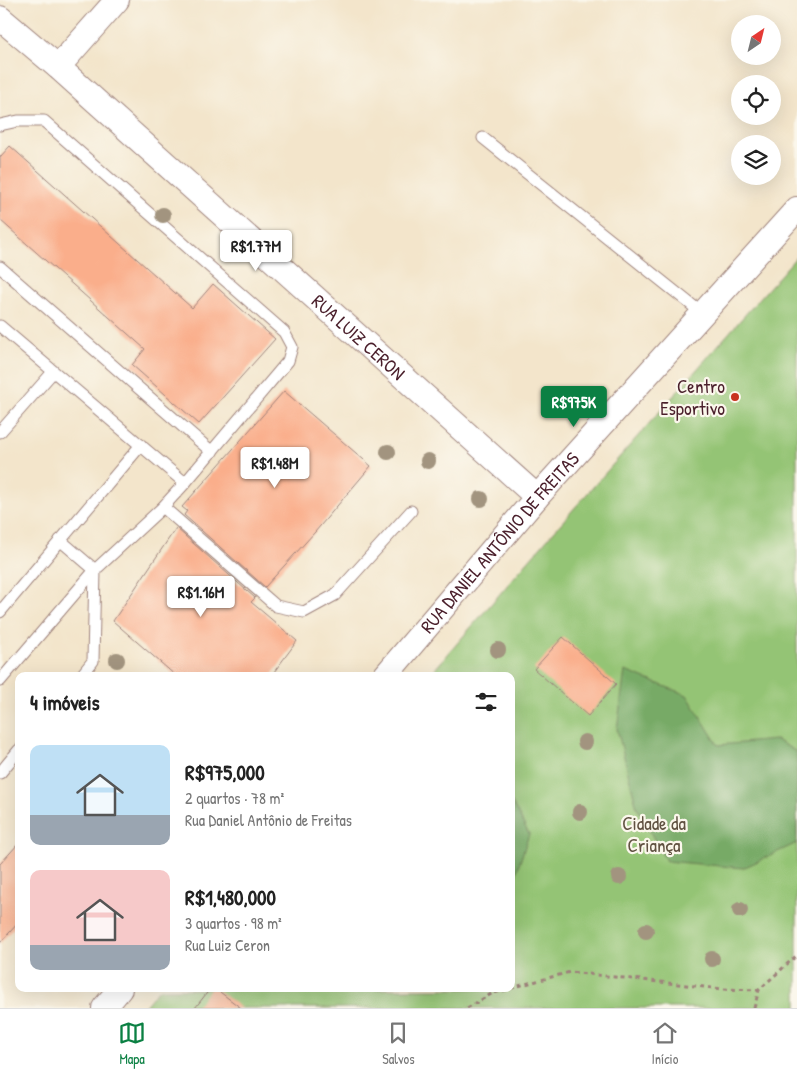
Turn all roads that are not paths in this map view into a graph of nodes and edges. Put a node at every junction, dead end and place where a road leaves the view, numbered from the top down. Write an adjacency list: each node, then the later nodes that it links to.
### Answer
1 (118, 0): 3 (street)
2 (0, 18): 3 (street, RUA LUIZ CERON)
3 (58, 68): 15 (street, RUA LUIZ CERON)
4 (0, 125): 13 (lane)
5 (483, 138): 8 (lane)
6 (797, 209): 8 (street, RUA DANIEL ANTÔNIO DE FREITAS)
7 (0, 267): 13 (lane)
8 (703, 314): 15 (street, RUA DANIEL ANTÔNIO DE FREITAS)
9 (0, 326): 10 (lane)
10 (52, 372): 11 (lane); 12 (lane)
11 (0, 432)
12 (140, 445): 14 (lane); 18 (lane)
13 (212, 452): 14 (lane)
14 (186, 483): 16 (lane)
15 (537, 497): 22 (street, RUA DANIEL ANTÔNIO DE FREITAS)
16 (163, 508): 17 (lane); 19 (lane)
17 (411, 511)
18 (60, 540): 19 (lane); 20 (lane)
19 (96, 570): 21 (lane); 23 (lane)
20 (0, 612)
21 (84, 672)
22 (388, 672)
23 (0, 681)
24 (15, 755): 25 (lane)
25 (0, 773)
26 (117, 992): 27 (street)
27 (104, 1008)

